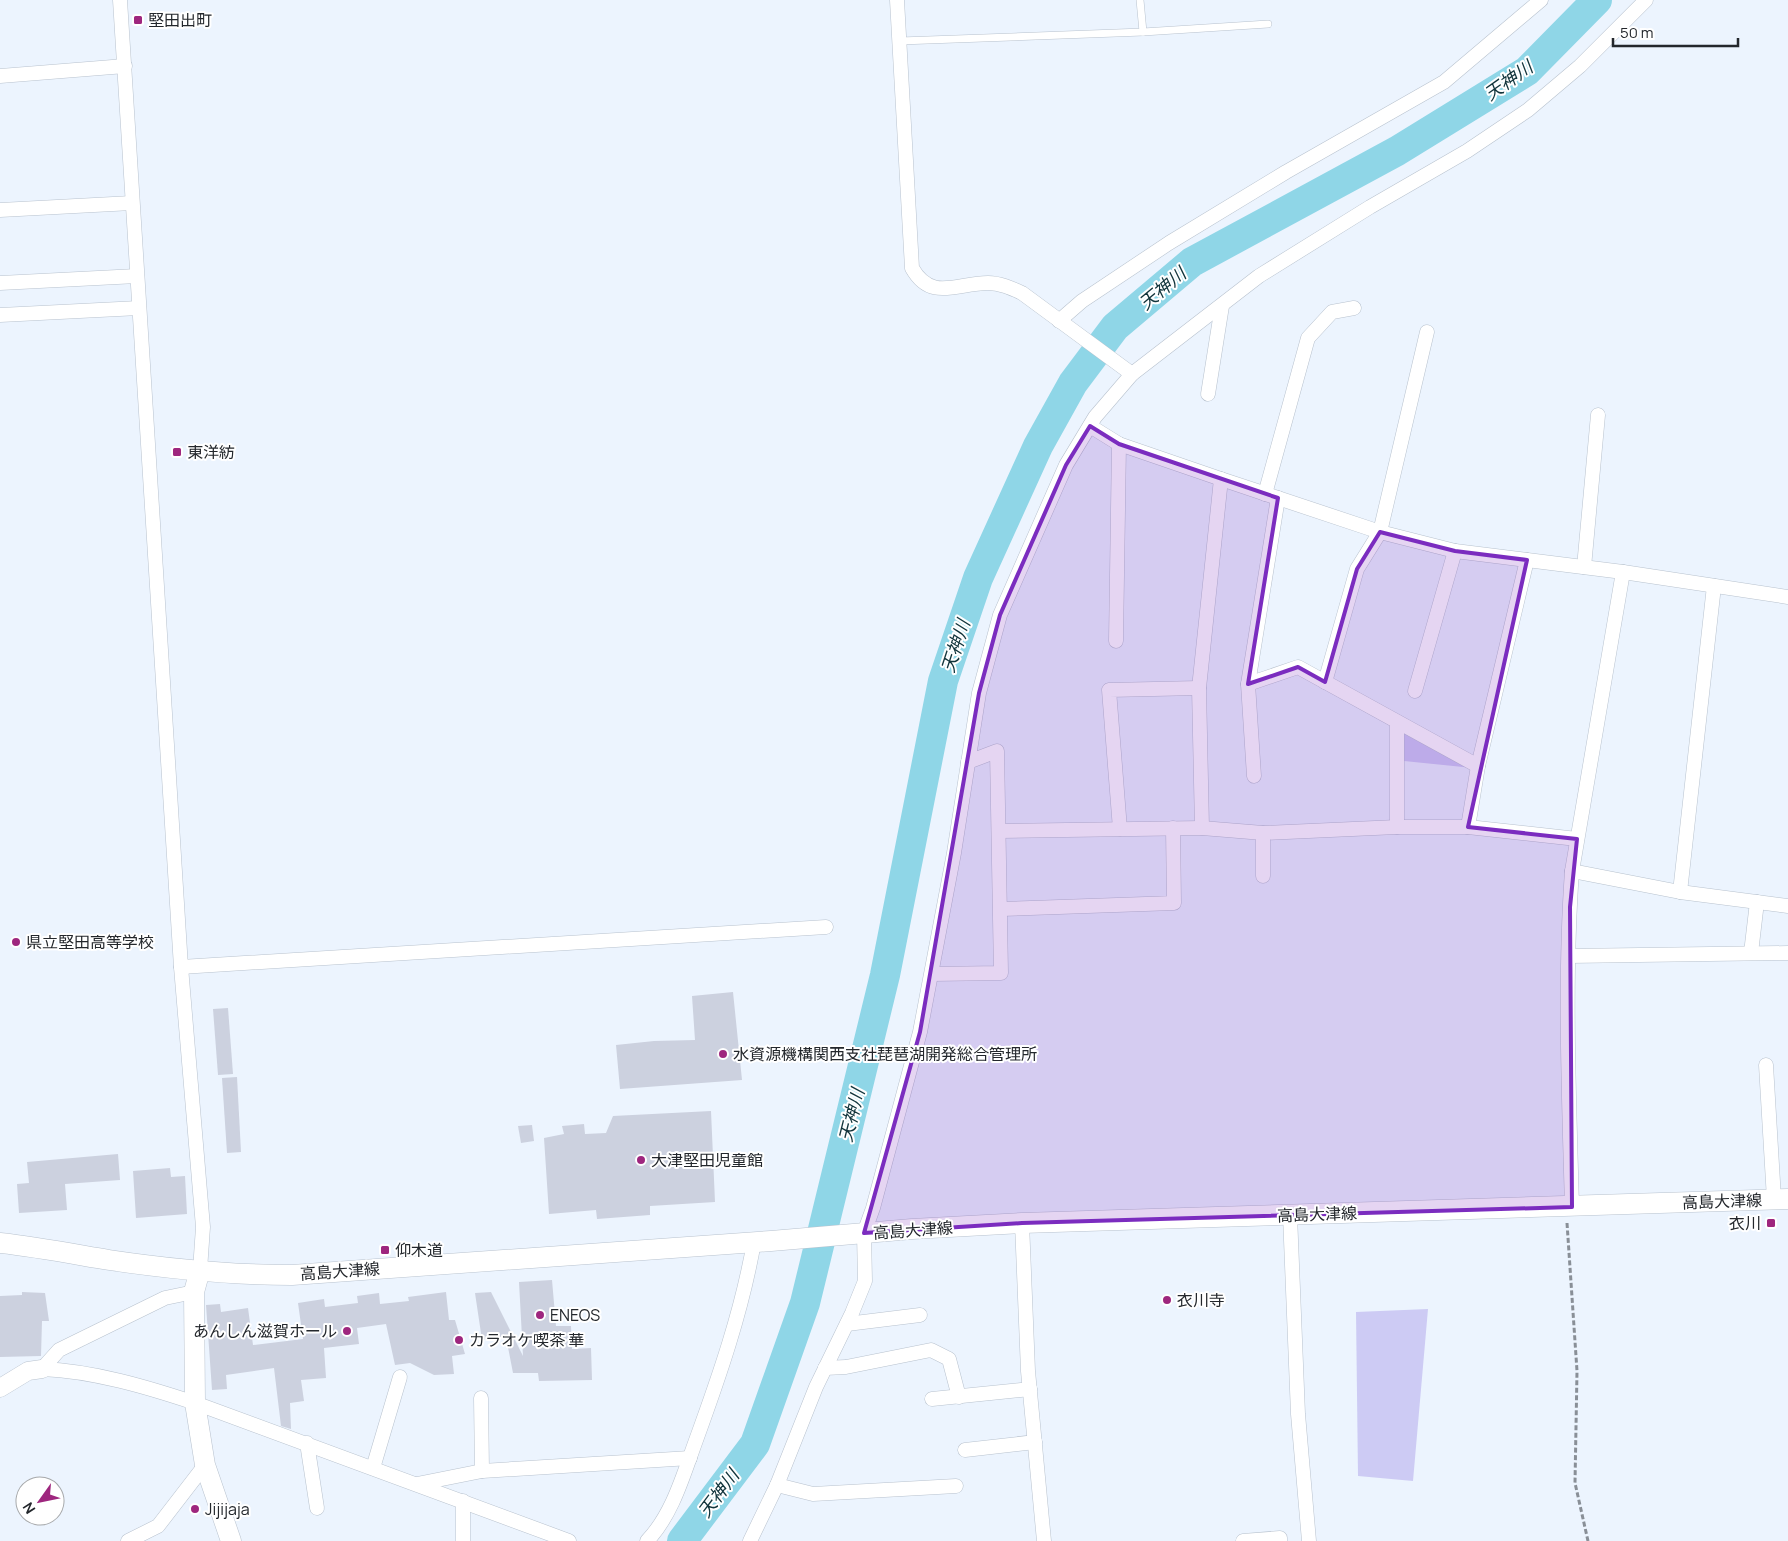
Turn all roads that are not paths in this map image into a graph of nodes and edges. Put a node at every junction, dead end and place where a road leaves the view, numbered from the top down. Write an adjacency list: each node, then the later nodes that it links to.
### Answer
1 (120, 0): 9 (street)
2 (897, 0): 8 (street)
3 (1140, 0): 7 (lane)
4 (1541, 0): 19 (street)
5 (1646, 0): 15 (street)
6 (1268, 24): 7 (lane)
7 (1142, 32): 8 (lane)
8 (900, 40): 19 (street)
9 (125, 66): 10 (street); 11 (street)
10 (0, 76)
11 (132, 203): 12 (street); 13 (street)
12 (0, 210)
13 (137, 276): 14 (street); 16 (street)
14 (0, 283)
15 (1222, 306): 21 (street); 22 (street)
16 (139, 308): 18 (street); 62 (street)
17 (1354, 308): 27 (street)
18 (0, 316)
19 (1059, 321): 21 (street)
20 (1427, 332): 28 (street)
21 (1128, 371): 24 (street)
22 (1208, 394)
23 (1598, 415): 31 (street)
24 (1090, 426): 25 (street); 41 (street)
25 (1119, 444): 26 (street); 35 (street)
26 (1221, 480): 27 (street); 38 (street)
27 (1271, 496): 28 (street); 37 (street)
28 (1380, 532): 29 (street); 36 (street)
29 (1455, 551): 30 (street); 39 (street)
30 (1526, 560): 31 (street); 42 (street)
31 (1584, 567): 32 (street)
32 (1623, 572): 33 (street); 51 (street)
33 (1714, 586): 34 (street); 54 (street)
34 (1788, 597)
35 (1116, 641)
36 (1325, 682): 37 (street); 40 (street)
37 (1248, 684): 43 (street)
38 (1199, 688): 47 (street); 48 (street)
39 (1415, 691)
40 (1397, 722): 42 (street); 44 (street)
41 (968, 762): 49 (street); 63 (street)
42 (1478, 766): 45 (street)
43 (1254, 776)
44 (1396, 827): 45 (street); 50 (street)
45 (1468, 827): 51 (street)
46 (1173, 828): 47 (street); 48 (street); 57 (street)
47 (1202, 828): 50 (street)
48 (1120, 829): 49 (street)
49 (999, 831): 57 (street)
50 (1263, 833): 53 (street)
51 (1577, 839): 52 (street)
52 (1572, 871): 54 (street); 61 (street)
53 (1263, 876)
54 (1680, 892): 55 (street)
55 (1757, 902): 56 (street); 59 (street)
56 (1788, 906)
57 (1001, 909): 63 (street)
58 (826, 927): 62 (street)
59 (1751, 953): 60 (street); 61 (street)
60 (1788, 953)
61 (1569, 956): 66 (street)
62 (181, 968): 72 (street)
63 (932, 974): 69 (street)
64 (1766, 1065): 65 (street)
65 (1781, 1199): 66 (main road, 高島大津線)
66 (1569, 1207): 67 (main road, 高島大津線)
67 (1290, 1215): 68 (main road, 高島大津線); 106 (street)
68 (1022, 1223): 69 (main road, 高島大津線); 80 (street)
69 (855, 1234): 70 (main road); 75 (street)
70 (762, 1242): 72 (main road, 高島大津線); 88 (street)
71 (0, 1243): 72 (main road, 高島大津線)
72 (200, 1270): 73 (main road)
73 (194, 1292): 77 (street); 84 (main road)
74 (920, 1315): 75 (street)
75 (847, 1324): 76 (street)
76 (825, 1368): 81 (street); 93 (street)
77 (42, 1369): 79 (street); 84 (street)
78 (400, 1377): 90 (street)
79 (0, 1388)
80 (1030, 1389): 81 (street); 85 (street)
81 (959, 1396): 83 (street)
82 (481, 1398): 91 (street)
83 (932, 1399)
84 (195, 1403): 86 (street); 89 (main road)
85 (1035, 1442): 87 (street); 103 (street)
86 (307, 1443): 90 (street); 96 (street)
87 (964, 1450)
88 (690, 1458): 91 (street); 101 (street)
89 (205, 1465): 97 (street); 98 (main road)
90 (373, 1468): 92 (street)
91 (482, 1471): 92 (street)
92 (417, 1484): 95 (street)
93 (777, 1485): 94 (street); 102 (street)
94 (956, 1486)
95 (463, 1501): 99 (street); 100 (street)
96 (317, 1508)
97 (128, 1541)
98 (231, 1541)
99 (463, 1541)
100 (569, 1541)
101 (647, 1541)
102 (750, 1541)
103 (1044, 1541)
104 (1243, 1541): 105 (street)
105 (1280, 1541)
106 (1309, 1541)

